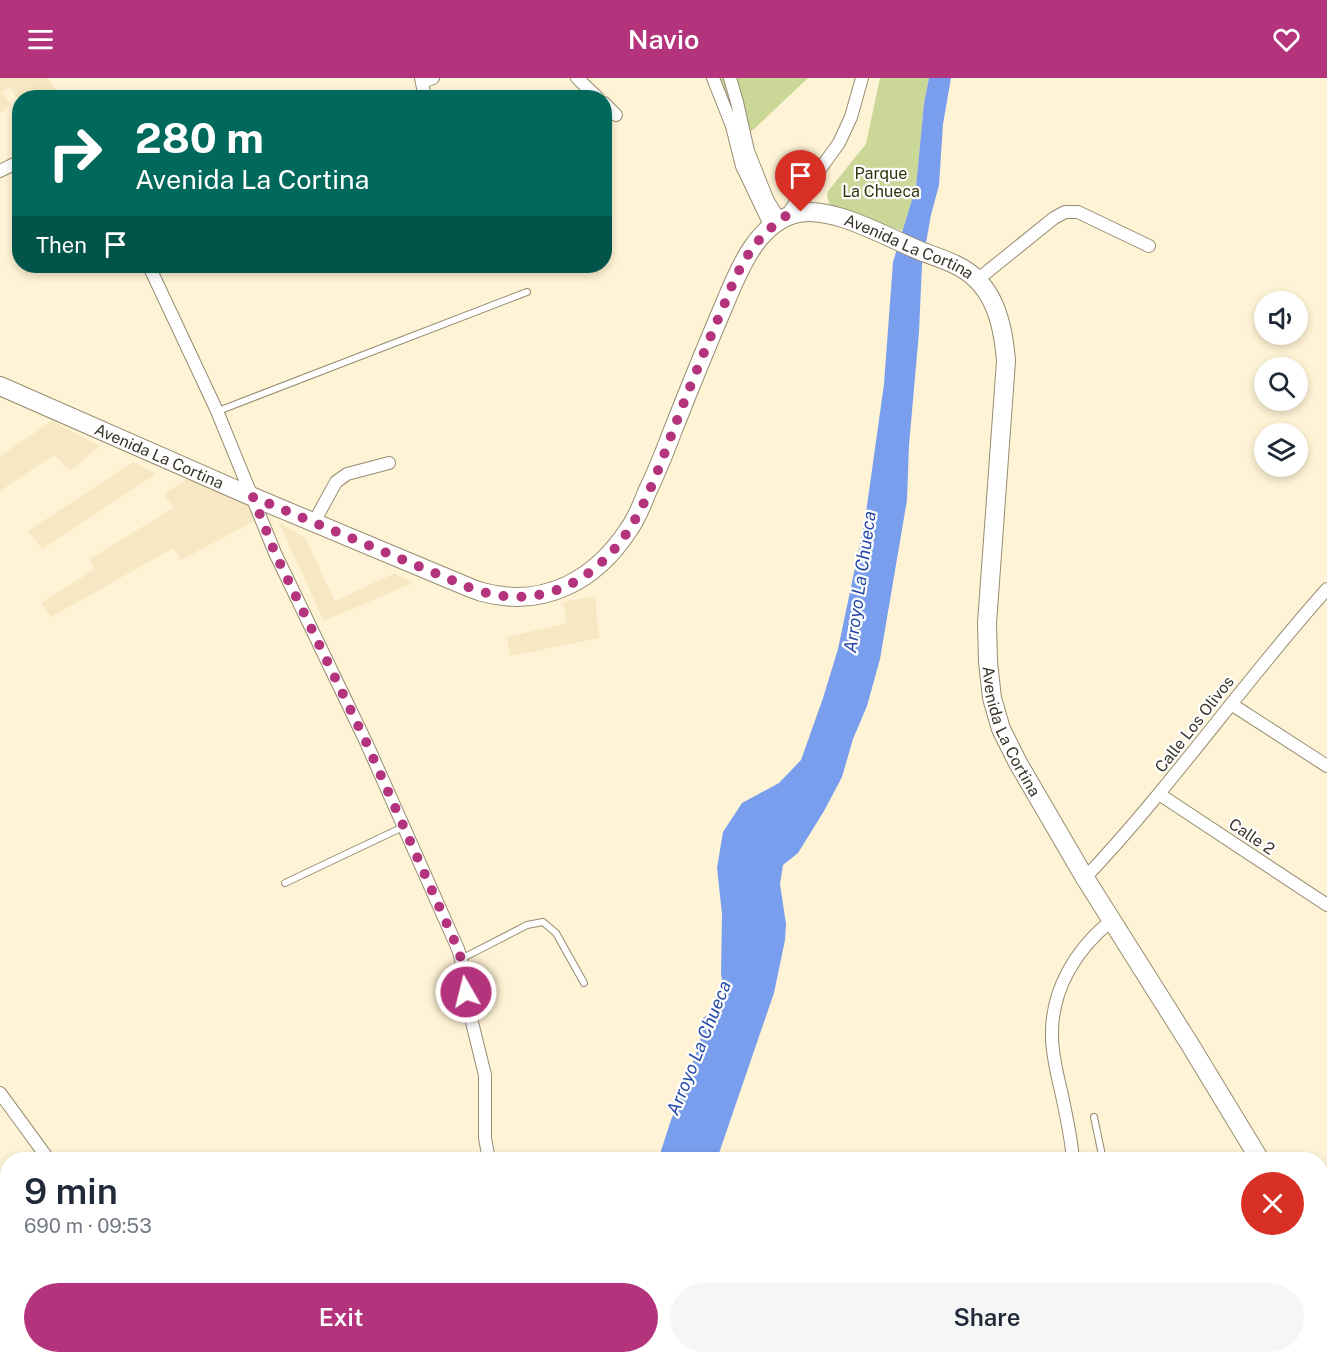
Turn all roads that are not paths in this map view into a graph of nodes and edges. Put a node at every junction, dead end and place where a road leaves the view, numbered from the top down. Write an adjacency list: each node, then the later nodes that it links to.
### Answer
1 (577, 78): 5 (street)
2 (713, 78): 8 (street)
3 (730, 78): 8 (street)
4 (862, 78): 8 (street)
5 (590, 90)
6 (612, 111): 7 (street)
7 (616, 115)
8 (779, 221): 11 (main road, Avenida La Cortina); 17 (main road, Avenida La Cortina)
9 (1149, 246): 11 (street)
10 (152, 273): 14 (street)
11 (977, 280): 23 (main road, Avenida La Cortina)
12 (527, 292): 14 (lane)
13 (0, 386): 16 (main road, Avenida La Cortina)
14 (217, 411): 16 (street)
15 (389, 463): 17 (street)
16 (253, 497): 17 (main road, Avenida La Cortina); 22 (street)
17 (314, 522)
18 (1327, 589): 19 (street, Calle Los Olivos)
19 (1230, 704): 20 (street); 21 (street, Calle Los Olivos)
20 (1327, 766)
21 (1159, 794): 23 (street, Calle Los Olivos); 25 (street, Calle 2)
22 (404, 827): 24 (lane); 27 (street)
23 (1085, 878): 26 (main road, Avenida La Cortina)
24 (285, 883)
25 (1327, 905)
26 (1111, 921): 33 (street); 35 (main road, Avenida La Cortina)
27 (461, 959): 28 (lane); 32 (street)
28 (585, 983)
29 (0, 1093): 31 (street)
30 (1094, 1117): 34 (lane)
31 (43, 1152)
32 (488, 1152)
33 (1072, 1152)
34 (1101, 1152)
35 (1255, 1152)

